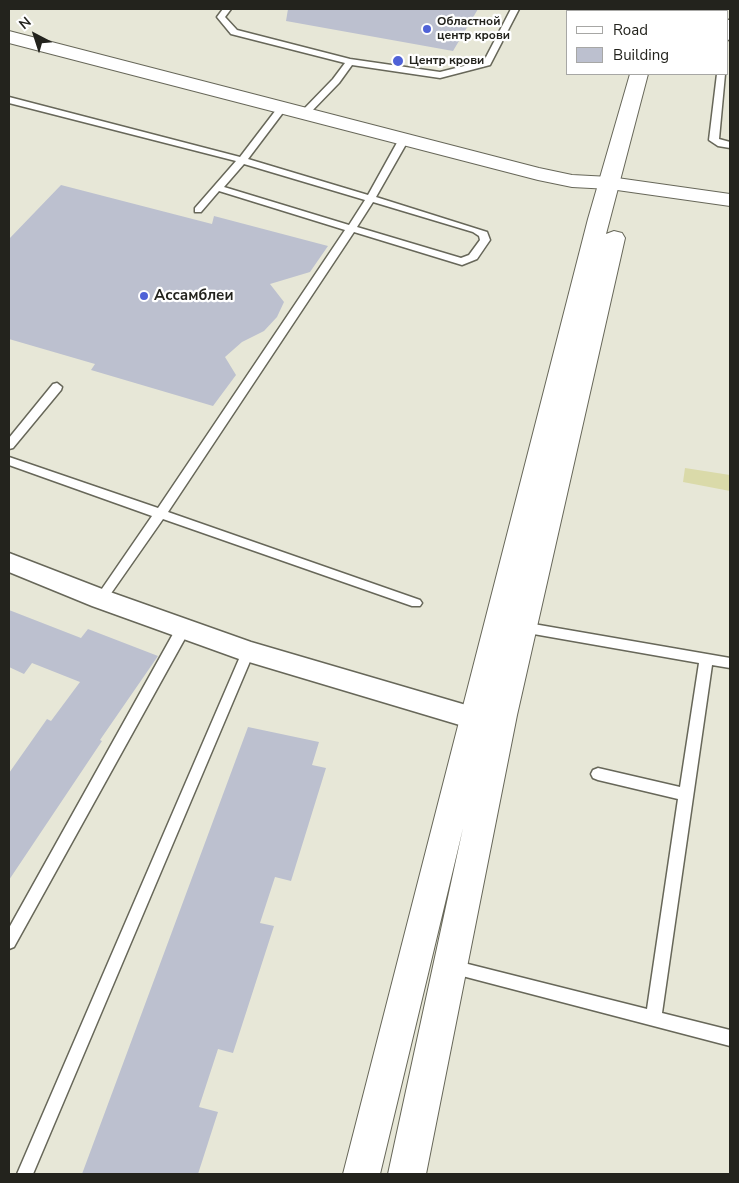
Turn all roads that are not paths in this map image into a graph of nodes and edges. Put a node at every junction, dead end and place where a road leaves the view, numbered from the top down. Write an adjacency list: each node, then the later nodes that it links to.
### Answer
1 (227, 9): 4 (lane)
2 (515, 9): 4 (lane)
3 (10, 38): 11 (main road)
4 (350, 62): 12 (lane)
5 (639, 75): 17 (main road)
6 (654, 75): 17 (main road)
7 (722, 75): 8 (lane)
8 (720, 85): 9 (lane); 14 (lane)
9 (730, 93)
10 (9, 100): 15 (lane)
11 (282, 108): 12 (main road); 15 (lane)
12 (304, 114): 13 (main road)
13 (404, 139): 17 (main road); 18 (lane)
14 (730, 145)
15 (242, 160): 16 (lane); 18 (lane)
16 (218, 188): 20 (lane); 22 (lane)
17 (617, 190): 19 (main road); 21 (main road); 30 (main road); 35 (main road)
18 (371, 198): 22 (lane); 22 (lane)
19 (730, 200)
20 (198, 210)
21 (730, 214)
22 (351, 229): 26 (lane)
23 (57, 387): 24 (lane)
24 (9, 445)
25 (9, 462): 26 (lane)
26 (160, 513): 28 (lane); 29 (lane)
27 (9, 562): 28 (street)
28 (101, 599): 31 (street)
29 (416, 603)
30 (522, 627): 33 (lane); 39 (main road)
31 (183, 629): 32 (street); 38 (lane)
32 (248, 652): 35 (street); 42 (lane)
33 (706, 660): 34 (lane); 37 (lane)
34 (730, 663)
35 (473, 718): 43 (main road)
36 (598, 774): 37 (lane)
37 (687, 795): 40 (lane)
38 (9, 942)
39 (450, 966): 40 (lane); 44 (main road)
40 (653, 1018): 41 (lane)
41 (730, 1038)
42 (25, 1174)
43 (361, 1174)
44 (407, 1174)

